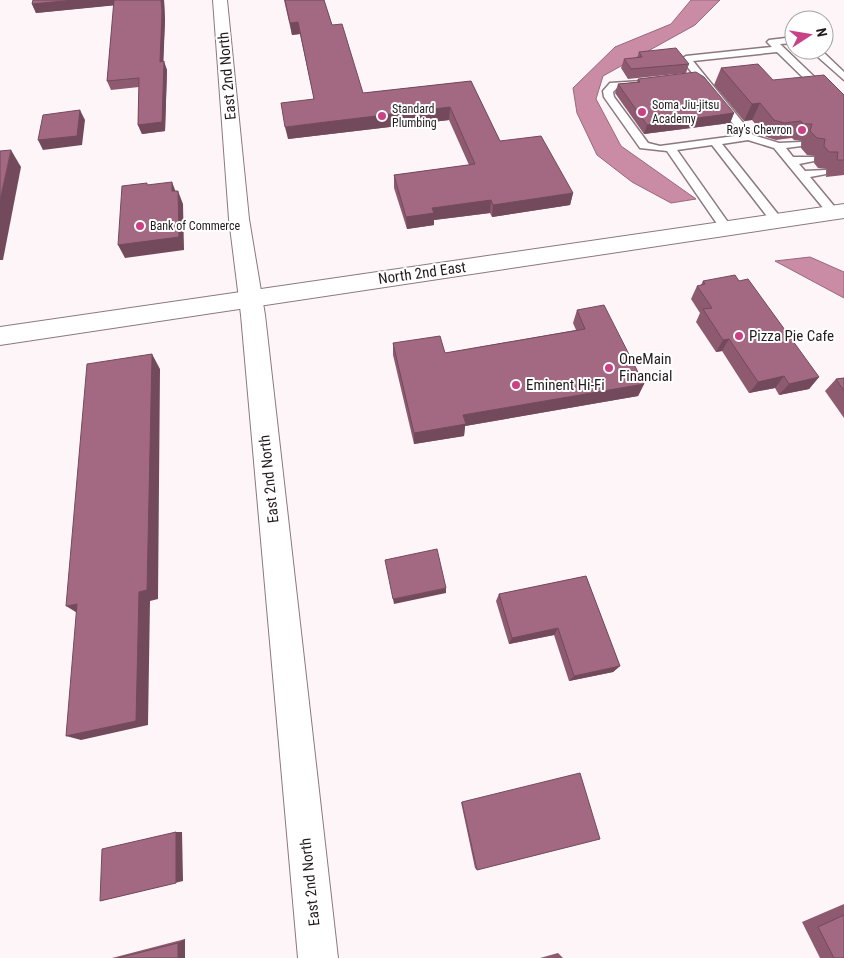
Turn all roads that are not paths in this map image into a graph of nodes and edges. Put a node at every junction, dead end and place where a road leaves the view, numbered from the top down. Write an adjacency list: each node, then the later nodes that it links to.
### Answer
1 (220, 0): 22 (street, East 2nd North)
2 (784, 41): 3 (lane)
3 (779, 49): 7 (lane); 10 (lane)
4 (826, 60): 5 (lane)
5 (844, 77)
6 (652, 81): 14 (lane)
7 (824, 92): 8 (lane); 9 (lane)
8 (844, 104)
9 (844, 113)
10 (749, 137): 11 (lane); 13 (lane)
11 (714, 142): 14 (lane); 20 (lane)
12 (797, 144): 13 (lane)
13 (778, 146): 16 (lane)
14 (669, 148): 21 (lane)
15 (810, 158): 16 (lane)
16 (790, 161): 18 (lane)
17 (822, 172): 18 (lane)
18 (802, 175): 19 (lane)
19 (839, 212): 20 (street, North 2nd East)
20 (777, 221): 21 (street, North 2nd East)
21 (726, 228): 22 (street, North 2nd East)
22 (250, 299): 23 (street, North 2nd East); 24 (street, East 2nd North)
23 (0, 336)
24 (318, 958)

